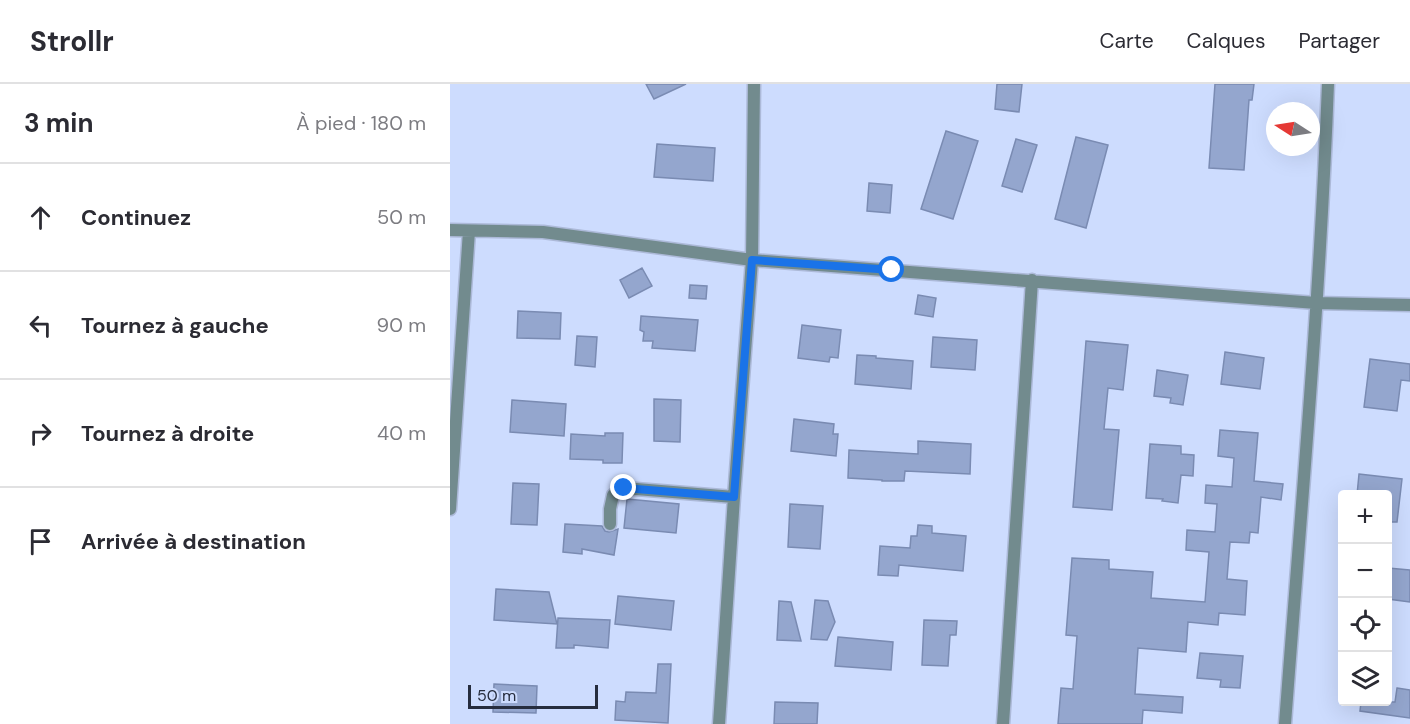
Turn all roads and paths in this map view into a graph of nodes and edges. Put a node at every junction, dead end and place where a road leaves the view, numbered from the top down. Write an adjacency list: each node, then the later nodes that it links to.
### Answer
1 (754, 84): 5 (street)
2 (1328, 84): 7 (street)
3 (450, 230): 4 (street)
4 (469, 231): 5 (street); 10 (street)
5 (752, 260): 6 (street); 9 (street)
6 (1032, 280): 7 (street); 13 (street)
7 (1316, 303): 8 (street); 14 (street)
8 (1410, 305)
9 (734, 497): 11 (street); 12 (street)
10 (450, 509)
11 (610, 524)
12 (719, 724)
13 (1003, 724)
14 (1285, 724)

